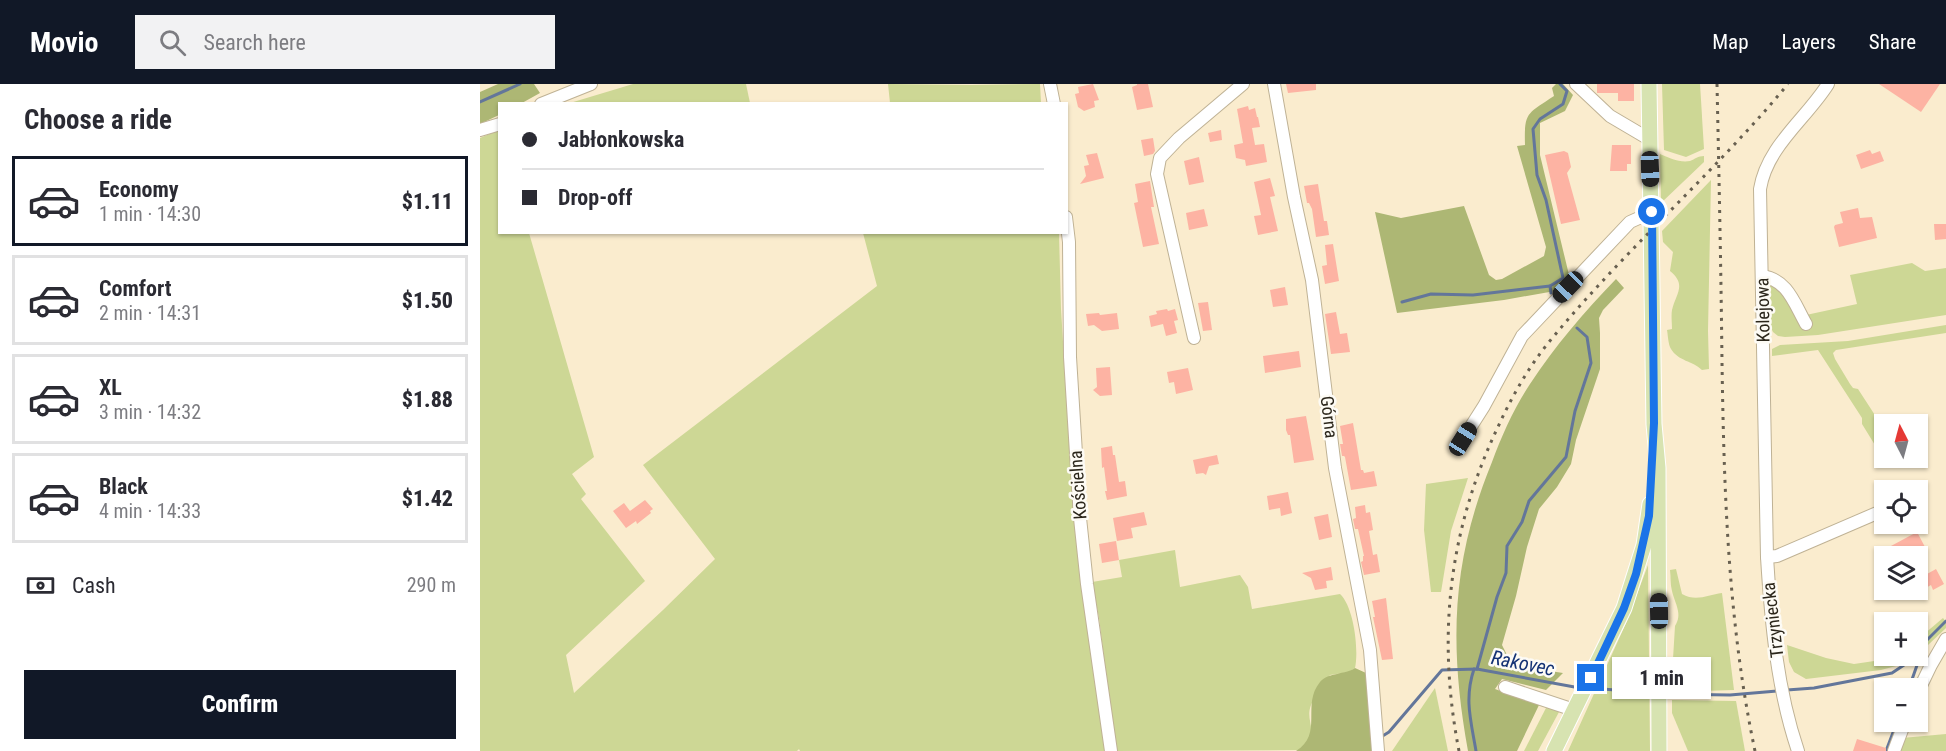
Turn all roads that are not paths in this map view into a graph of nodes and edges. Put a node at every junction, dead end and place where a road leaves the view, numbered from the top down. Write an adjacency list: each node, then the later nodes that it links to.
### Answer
1 (591, 84): 8 (street)
2 (1050, 84): 9 (street)
3 (1243, 84): 17 (street)
4 (1274, 84): 28 (street, Górna)
5 (1576, 84): 12 (street)
6 (1649, 84): 12 (main road)
7 (1828, 84): 15 (street, Kolejowa)
8 (546, 102)
9 (1054, 102)
10 (498, 124): 11 (street)
11 (480, 130)
12 (1649, 139): 13 (main road)
13 (1652, 212): 18 (main road); 19 (street)
14 (1068, 234): 27 (street, Kościelna)
15 (1762, 276): 16 (street); 21 (street, Kolejowa)
16 (1806, 324)
17 (1194, 338)
18 (1654, 423): 25 (main road); 30 (main road)
19 (1463, 439)
20 (1874, 514): 21 (street)
21 (1767, 557): 31 (street, Trzyniecka)
22 (1946, 639): 23 (street)
23 (1925, 678)
24 (1505, 687): 25 (street)
25 (1577, 704): 29 (main road)
26 (1901, 732): 32 (street)
27 (1111, 751)
28 (1378, 751)
29 (1554, 751)
30 (1659, 751)
31 (1798, 751)
32 (1894, 751)

